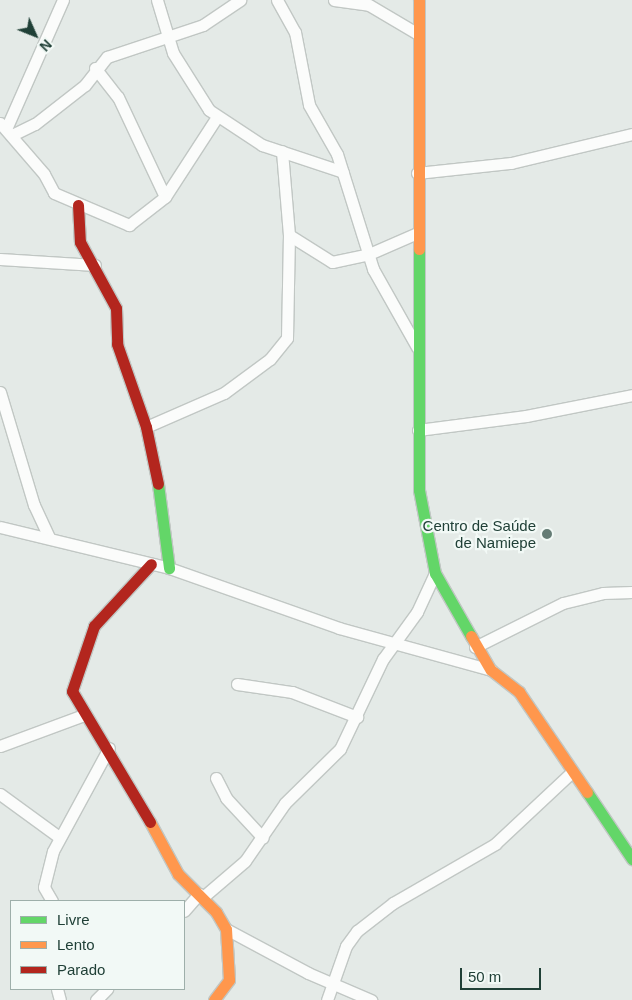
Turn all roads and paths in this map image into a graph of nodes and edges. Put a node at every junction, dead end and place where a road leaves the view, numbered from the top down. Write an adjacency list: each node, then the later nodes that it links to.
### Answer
1 (63, 0): 11 (street)
2 (157, 0): 7 (street)
3 (239, 0): 7 (street)
4 (277, 0): 14 (street)
5 (334, 0): 8 (street)
6 (419, 0): 8 (street)
7 (167, 34): 9 (street); 10 (street)
8 (418, 34): 15 (street)
9 (96, 68): 11 (street); 16 (street)
10 (217, 117): 13 (street); 16 (street)
11 (6, 129): 17 (street)
12 (632, 134): 15 (street)
13 (282, 151): 14 (street); 19 (street)
14 (343, 172): 20 (street)
15 (416, 173): 18 (street)
16 (165, 197): 17 (street)
17 (78, 205): 22 (street)
18 (416, 233): 20 (street); 23 (street)
19 (289, 235): 20 (street); 27 (street)
20 (369, 254): 23 (street)
21 (0, 258): 22 (street)
22 (95, 265): 27 (street)
23 (417, 347): 28 (street)
24 (0, 392): 26 (street)
25 (632, 395): 28 (street)
26 (4, 421): 30 (street)
27 (146, 427): 32 (street)
28 (418, 430): 33 (street)
29 (0, 527): 30 (street)
30 (49, 537): 31 (street)
31 (151, 564): 32 (street); 39 (street)
32 (169, 568): 35 (street)
33 (435, 573): 35 (street); 36 (street)
34 (632, 592): 36 (street)
35 (392, 644): 37 (street); 40 (street)
36 (475, 647): 37 (street)
37 (491, 670): 43 (street)
38 (237, 684): 40 (street)
39 (84, 715): 41 (street); 42 (street)
40 (357, 717): 47 (street)
41 (0, 746)
42 (109, 748): 46 (street); 49 (street)
43 (572, 772): 48 (street); 53 (street)
44 (216, 778): 47 (street)
45 (0, 794): 46 (street)
46 (59, 837): 50 (street)
47 (264, 838): 49 (street)
48 (632, 859)
49 (201, 896): 51 (street); 52 (street)
50 (52, 900)
51 (185, 910)
52 (226, 929): 53 (street); 56 (street)
53 (334, 984): 57 (street); 58 (street)
54 (106, 990): 55 (street)
55 (96, 1000)
56 (214, 1000)
57 (327, 1000)
58 (371, 1000)

